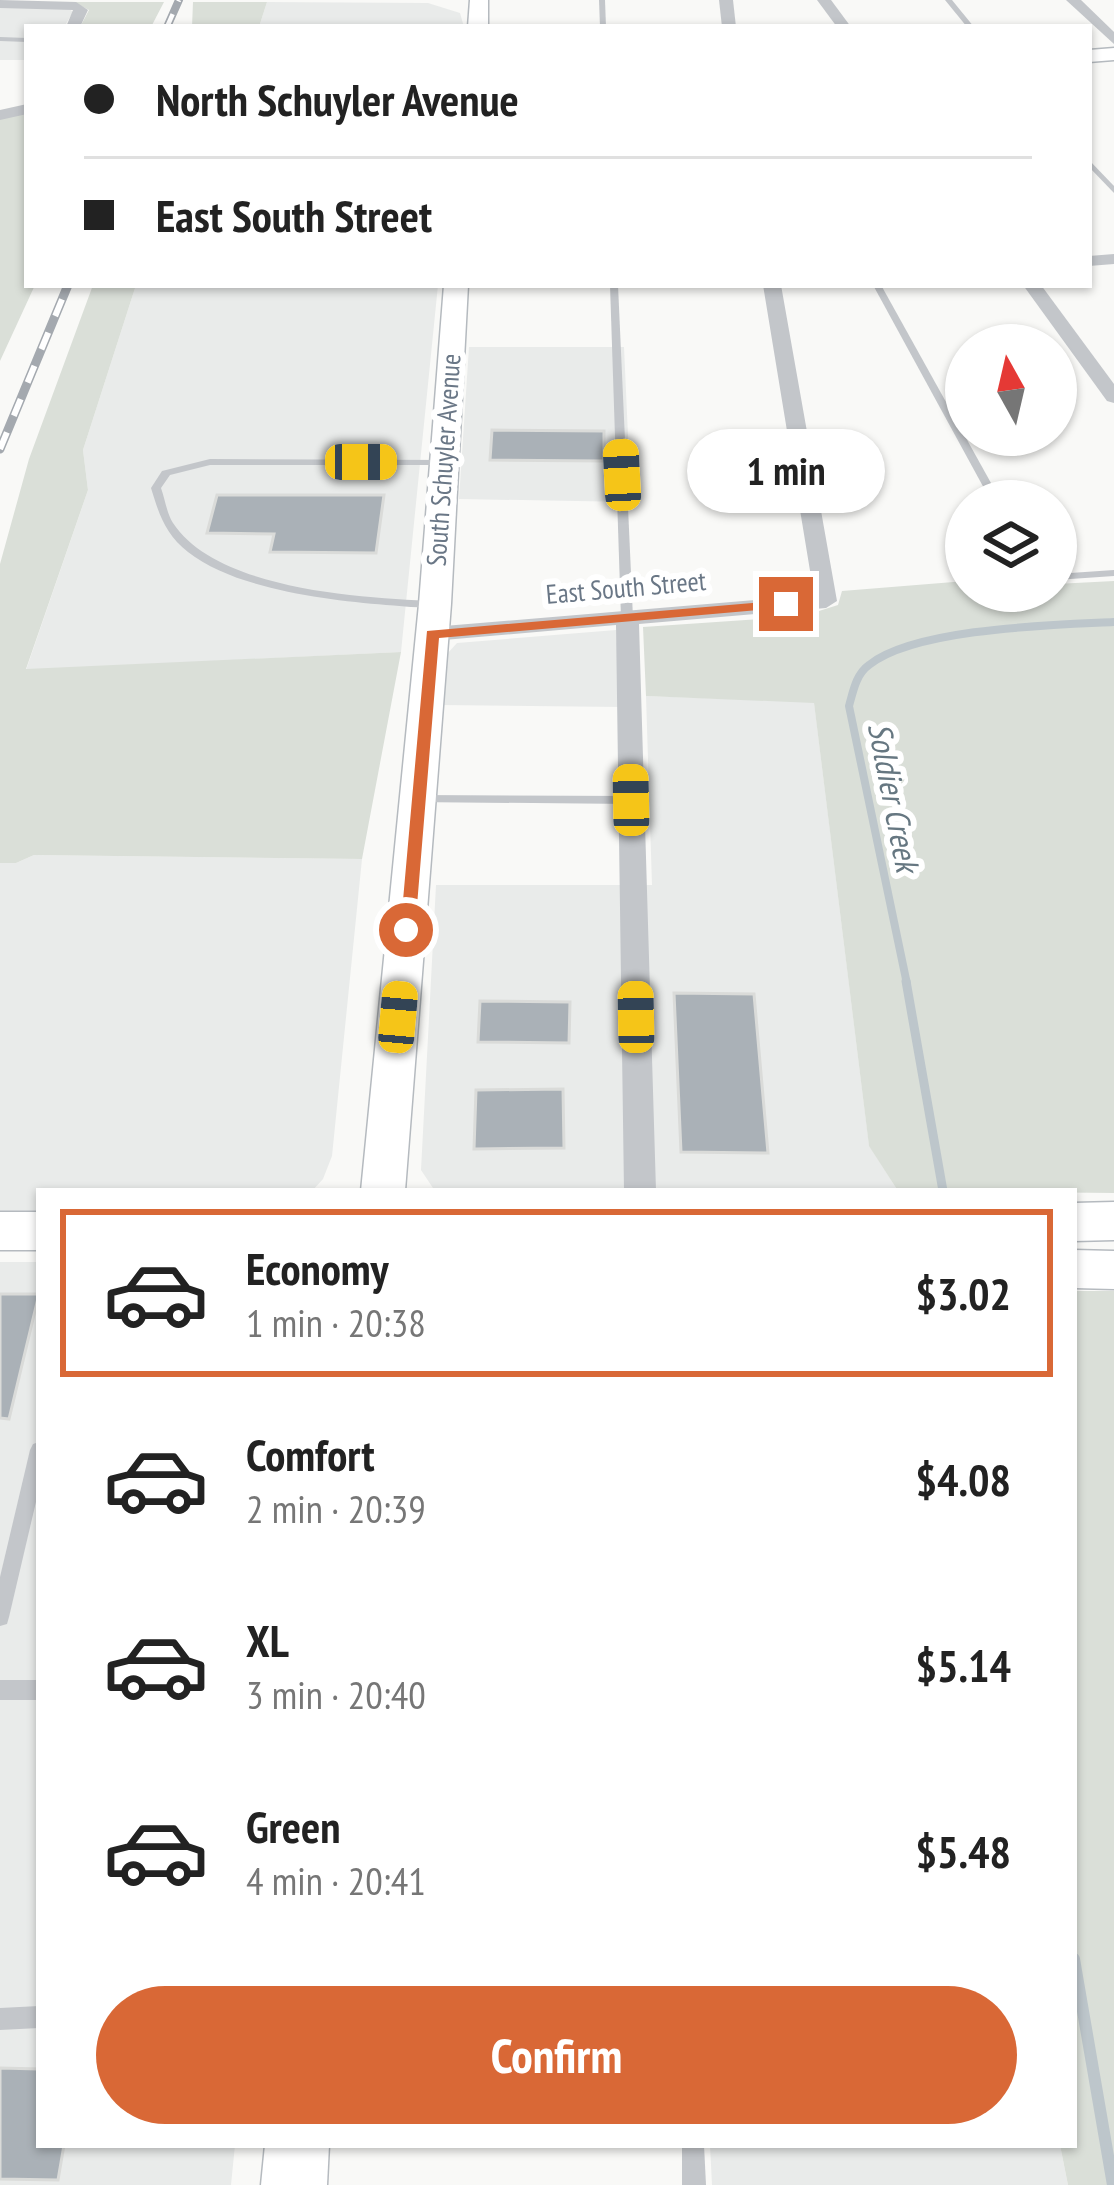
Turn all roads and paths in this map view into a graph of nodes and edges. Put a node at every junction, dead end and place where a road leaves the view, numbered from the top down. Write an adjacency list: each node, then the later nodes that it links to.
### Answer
1 (947, 0): 5 (lane)
2 (1073, 0): 6 (street)
3 (0, 4): 4 (street)
4 (74, 24)
5 (968, 24)
6 (1114, 40)
7 (1092, 165): 8 (lane)
8 (1114, 191)
9 (456, 288): 15 (main road, South Schuyler Avenue)
10 (614, 288): 19 (lane)
11 (773, 288): 19 (street, East South Street)
12 (879, 288): 16 (lane)
13 (1034, 288): 14 (street)
14 (1114, 397)
15 (444, 462): 20 (main road, South Schuyler Avenue); 20 (lane)
16 (984, 480)
17 (1114, 573): 18 (lane)
18 (1077, 576)
19 (627, 618): 20 (street, East South Street); 22 (street)
20 (433, 619): 21 (main road, South Schuyler Avenue)
21 (418, 799): 22 (lane); 23 (main road, South Schuyler Avenue)
22 (631, 800): 24 (street)
23 (383, 1188)
24 (640, 1188)
25 (1114, 1221): 26 (main road)
26 (1077, 1222)
27 (0, 1231): 28 (main road)
28 (36, 1231)
29 (1077, 1270): 30 (main road)
30 (1114, 1270)
31 (36, 1463): 32 (lane)
32 (0, 1617)
33 (0, 1690): 34 (lane)
34 (36, 1690)
35 (36, 2017): 36 (lane)
36 (0, 2019)
37 (297, 2148): 39 (main road)
38 (693, 2148): 40 (lane)
39 (294, 2185)
40 (694, 2185)

